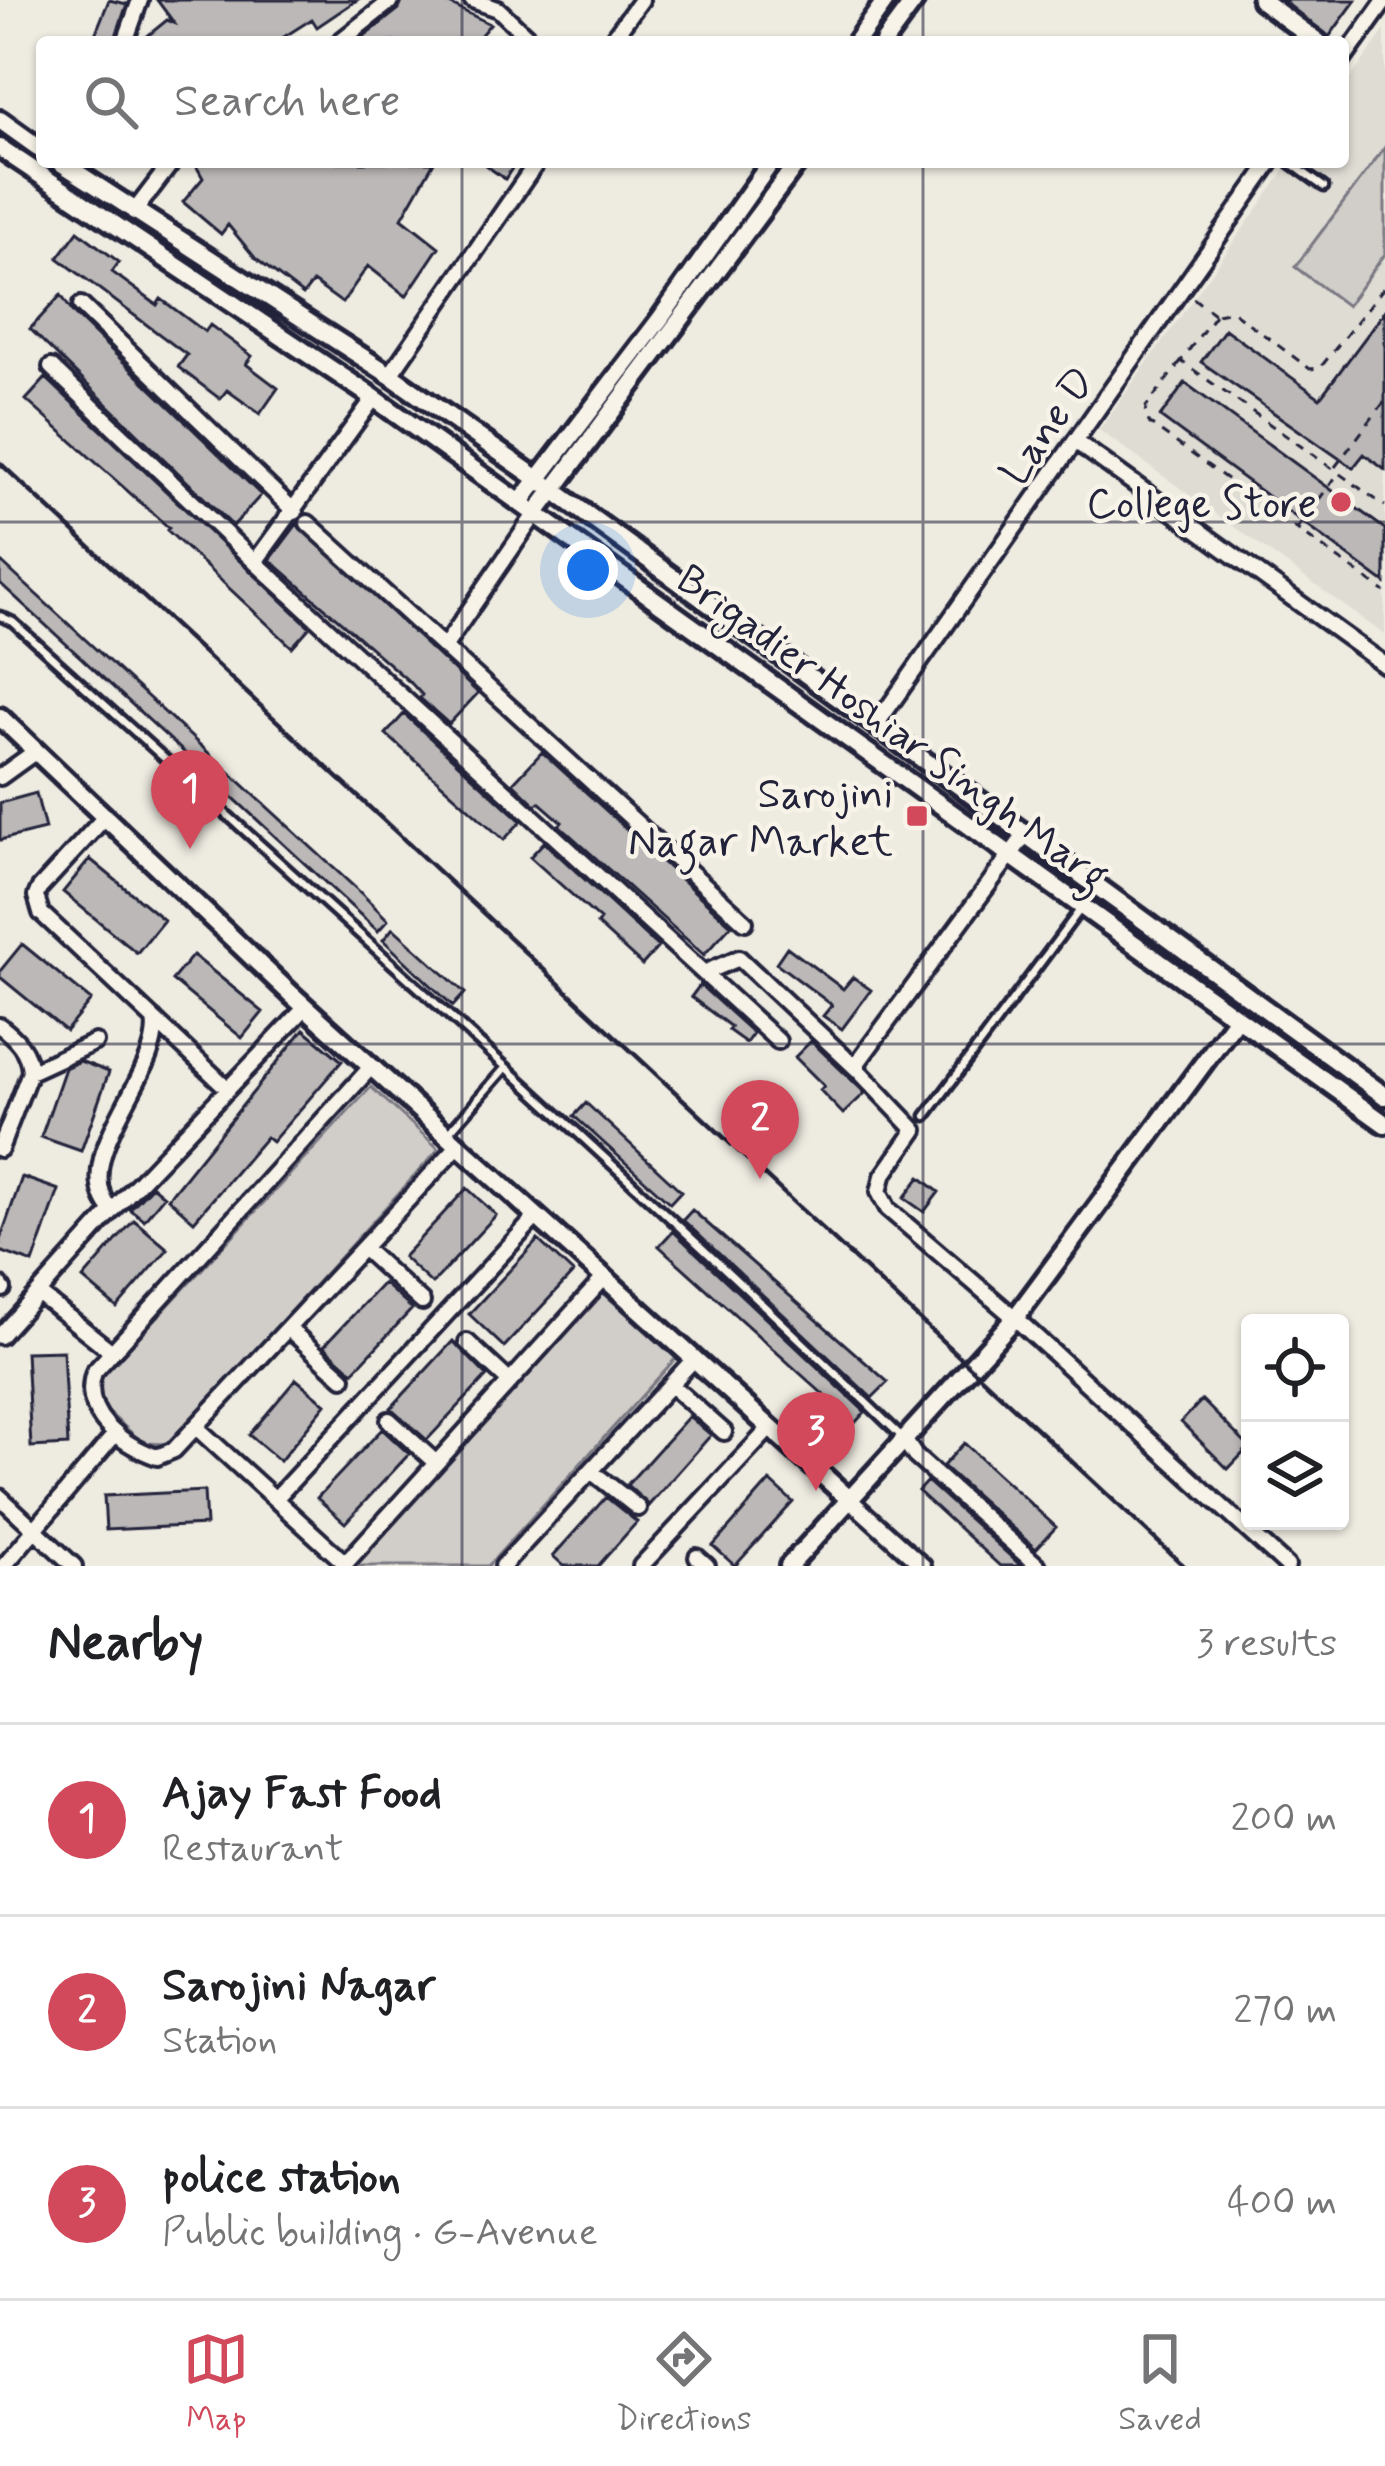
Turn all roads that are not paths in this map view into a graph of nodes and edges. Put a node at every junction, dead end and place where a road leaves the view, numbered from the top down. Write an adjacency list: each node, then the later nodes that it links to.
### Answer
1 (140, 0): 9 (street)
2 (392, 0): 10 (street)
3 (472, 0): 11 (street)
4 (641, 0): 12 (street)
5 (886, 0): 13 (street)
6 (914, 0): 14 (street)
7 (1261, 0): 15 (street)
8 (1385, 1): 16 (street)
9 (127, 36)
10 (346, 36)
11 (527, 36)
12 (614, 36)
13 (860, 36)
14 (888, 36)
15 (1310, 36)
16 (1349, 52)
17 (0, 120): 18 (street)
18 (36, 146)
19 (0, 148): 32 (street, Brigadier Hoshiar Singh Marg)
20 (79, 168): 28 (street, Brigadier Hoshiar Singh Marg)
21 (167, 168): 28 (street)
22 (533, 168): 31 (street)
23 (767, 168): 34 (street)
24 (793, 168): 34 (street)
25 (1267, 168): 33 (street, Lane D)
26 (1297, 168): 27 (lane)
27 (1324, 187)
28 (134, 212): 31 (street, Brigadier Hoshiar Singh Marg)
29 (81, 305): 36 (street)
30 (51, 368): 38 (street)
31 (389, 374): 34 (street, Brigadier Hoshiar Singh Marg)
32 (374, 398): 35 (street, Brigadier Hoshiar Singh Marg); 36 (street)
33 (1075, 441): 41 (street); 43 (street, Lane D)
34 (546, 484): 35 (street); 43 (street, Brigadier Hoshiar Singh Marg)
35 (528, 508): 40 (street); 48 (street, Brigadier Hoshiar Singh Marg)
36 (295, 512): 38 (street)
37 (308, 523): 40 (street)
38 (256, 562): 51 (street)
39 (0, 616): 59 (lane)
40 (445, 646): 50 (street)
41 (1385, 665)
42 (0, 717): 44 (street)
43 (876, 725): 47 (street, Brigadier Hoshiar Singh Marg)
44 (36, 751): 45 (street); 46 (street)
45 (0, 777)
46 (105, 817): 53 (street); 55 (street)
47 (1025, 835): 48 (street); 52 (street, Brigadier Hoshiar Singh Marg)
48 (1011, 853): 49 (street, Brigadier Hoshiar Singh Marg); 61 (street)
49 (1082, 907): 54 (street, Brigadier Hoshiar Singh Marg); 65 (lane)
50 (745, 922)
51 (704, 974): 57 (street); 61 (street)
52 (1250, 1000): 54 (street); 64 (street, Brigadier Hoshiar Singh Marg)
53 (305, 1008): 60 (street); 63 (street)
54 (1237, 1018): 66 (street, Brigadier Hoshiar Singh Marg); 75 (street)
55 (154, 1019): 63 (street); 69 (street)
56 (0, 1026): 62 (street)
57 (778, 1041)
58 (94, 1042): 62 (street)
59 (506, 1066): 67 (lane); 89 (lane)
60 (371, 1067): 67 (street); 79 (street)
61 (858, 1070): 75 (street)
62 (29, 1072): 68 (street)
63 (227, 1088): 69 (street)
64 (1385, 1096)
65 (926, 1116)
66 (1385, 1124)
67 (452, 1140): 70 (street); 71 (street)
68 (0, 1149)
69 (112, 1211): 73 (street)
70 (536, 1217): 72 (street); 93 (street)
71 (363, 1248): 74 (street); 76 (street)
72 (604, 1278): 80 (street); 82 (street)
73 (39, 1294): 77 (street); 79 (street)
74 (422, 1302)
75 (1015, 1318): 89 (street); 107 (street)
76 (288, 1328): 81 (street); 85 (street)
77 (0, 1336)
78 (467, 1342): 82 (street)
79 (112, 1352): 88 (street)
80 (694, 1359): 83 (street); 86 (street)
81 (343, 1378)
82 (510, 1382): 90 (street)
83 (670, 1385): 87 (street); 91 (street)
84 (389, 1420): 90 (street)
85 (196, 1427): 88 (street); 93 (street)
86 (770, 1428): 94 (street); 103 (street)
87 (724, 1432)
88 (116, 1433): 96 (street)
89 (903, 1438): 94 (street); 106 (street)
90 (436, 1463): 98 (street)
91 (591, 1471): 95 (street); 97 (street)
92 (0, 1497): 96 (street)
93 (275, 1499): 98 (street)
94 (849, 1499): 104 (street); 105 (street)
95 (638, 1508)
96 (35, 1529): 99 (street); 100 (street)
97 (515, 1553): 101 (street); 102 (street)
98 (344, 1565)
99 (4, 1566)
100 (74, 1566)
101 (503, 1566)
102 (529, 1566)
103 (641, 1566)
104 (789, 1566)
105 (923, 1566)
106 (1038, 1566)
107 (1287, 1566)

